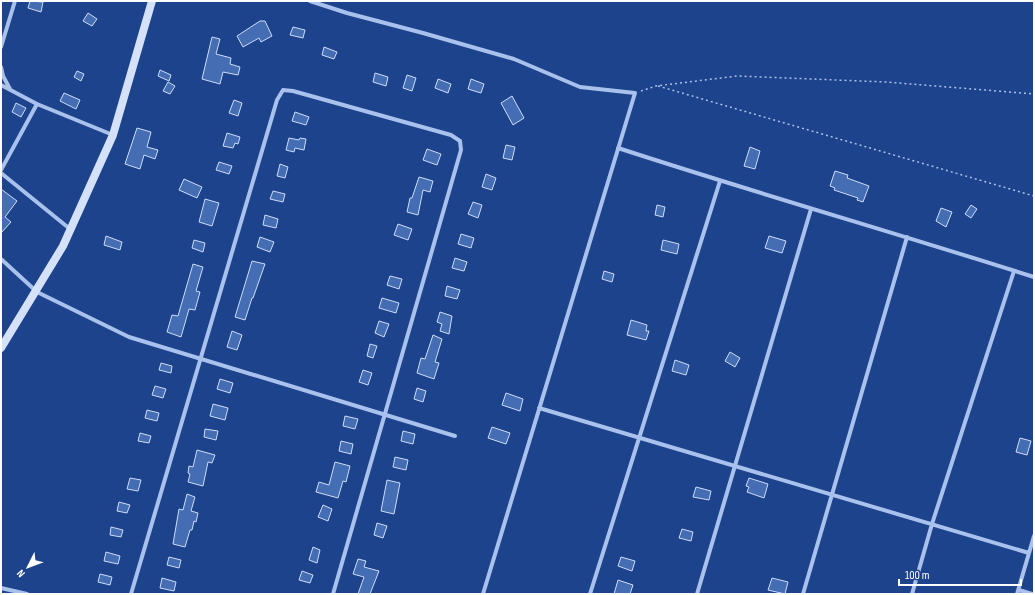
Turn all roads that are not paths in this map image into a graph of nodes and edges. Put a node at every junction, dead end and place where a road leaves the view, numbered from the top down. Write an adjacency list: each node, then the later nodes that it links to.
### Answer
1 (15, 1): 4 (street)
2 (152, 1): 9 (street)
3 (310, 1): 10 (street)
4 (1, 47)
5 (1, 67): 7 (street)
6 (1, 85): 7 (street)
7 (10, 89): 8 (street)
8 (37, 104): 9 (street); 11 (street)
9 (113, 135): 14 (street)
10 (618, 148): 12 (street); 22 (street)
11 (1, 172): 14 (street)
12 (720, 182): 13 (street); 25 (street)
13 (811, 209): 15 (street); 26 (street)
14 (70, 229): 19 (street)
15 (907, 237): 17 (street); 27 (street)
16 (1, 259): 19 (street)
17 (1014, 271): 18 (street); 28 (street)
18 (1034, 277)
19 (37, 292): 20 (street); 21 (street)
20 (1, 348)
21 (199, 360): 23 (street); 23 (street); 34 (street)
22 (539, 408): 25 (street); 36 (street)
23 (386, 415): 24 (street); 35 (street)
24 (454, 436)
25 (640, 437): 26 (street); 37 (street)
26 (736, 466): 27 (street); 38 (street)
27 (833, 493): 28 (street); 39 (street)
28 (932, 524): 30 (street); 40 (street)
29 (1034, 536): 30 (street)
30 (1029, 552): 32 (street)
31 (1, 588): 33 (street)
32 (1018, 592): 41 (street)
33 (27, 594)
34 (131, 594)
35 (333, 594)
36 (483, 594)
37 (590, 594)
38 (697, 594)
39 (803, 594)
40 (912, 594)
41 (1032, 594)

